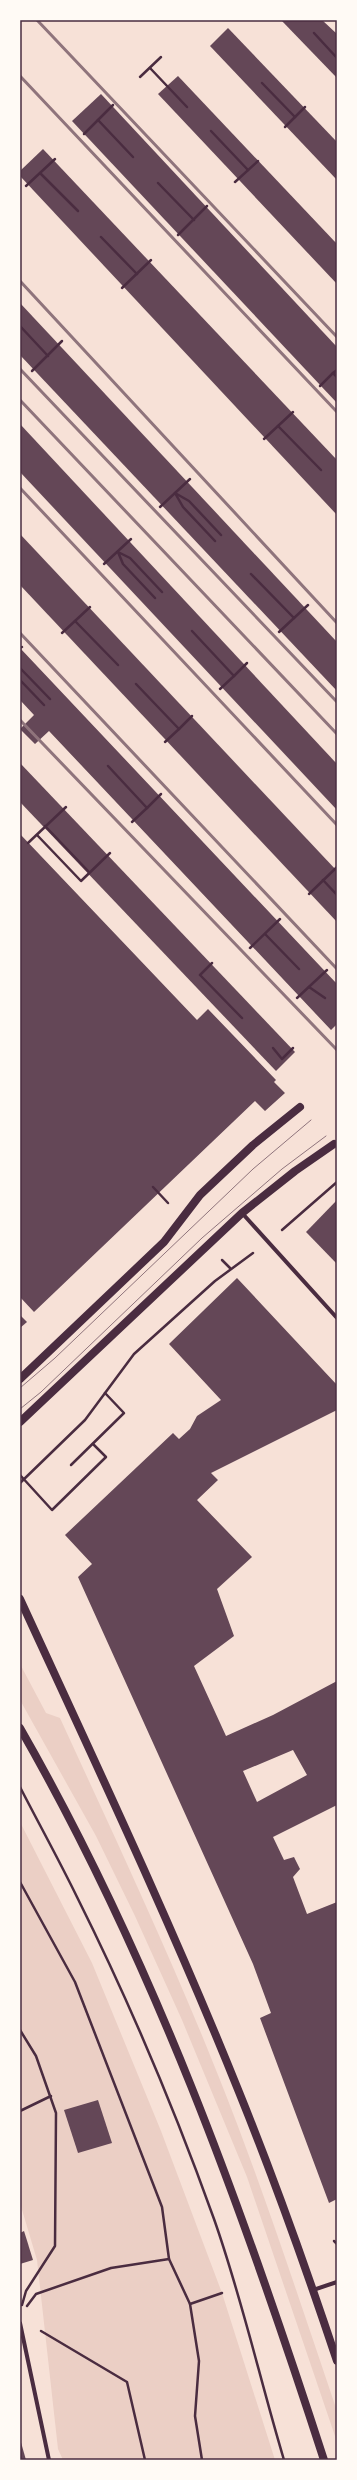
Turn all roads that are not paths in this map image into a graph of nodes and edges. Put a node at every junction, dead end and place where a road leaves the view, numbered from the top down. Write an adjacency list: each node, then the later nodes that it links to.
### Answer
1 (300, 1108): 5 (main road)
2 (334, 1144): 3 (main road)
3 (242, 1213): 4 (street); 6 (main road)
4 (337, 1318)
5 (20, 1378)
6 (20, 1422)
7 (20, 1599): 10 (main road)
8 (20, 1728): 14 (main road)
9 (337, 2282): 10 (street)
10 (313, 2290): 12 (main road)
11 (20, 2323): 13 (street)
12 (337, 2361)
13 (49, 2460)
14 (324, 2460)

